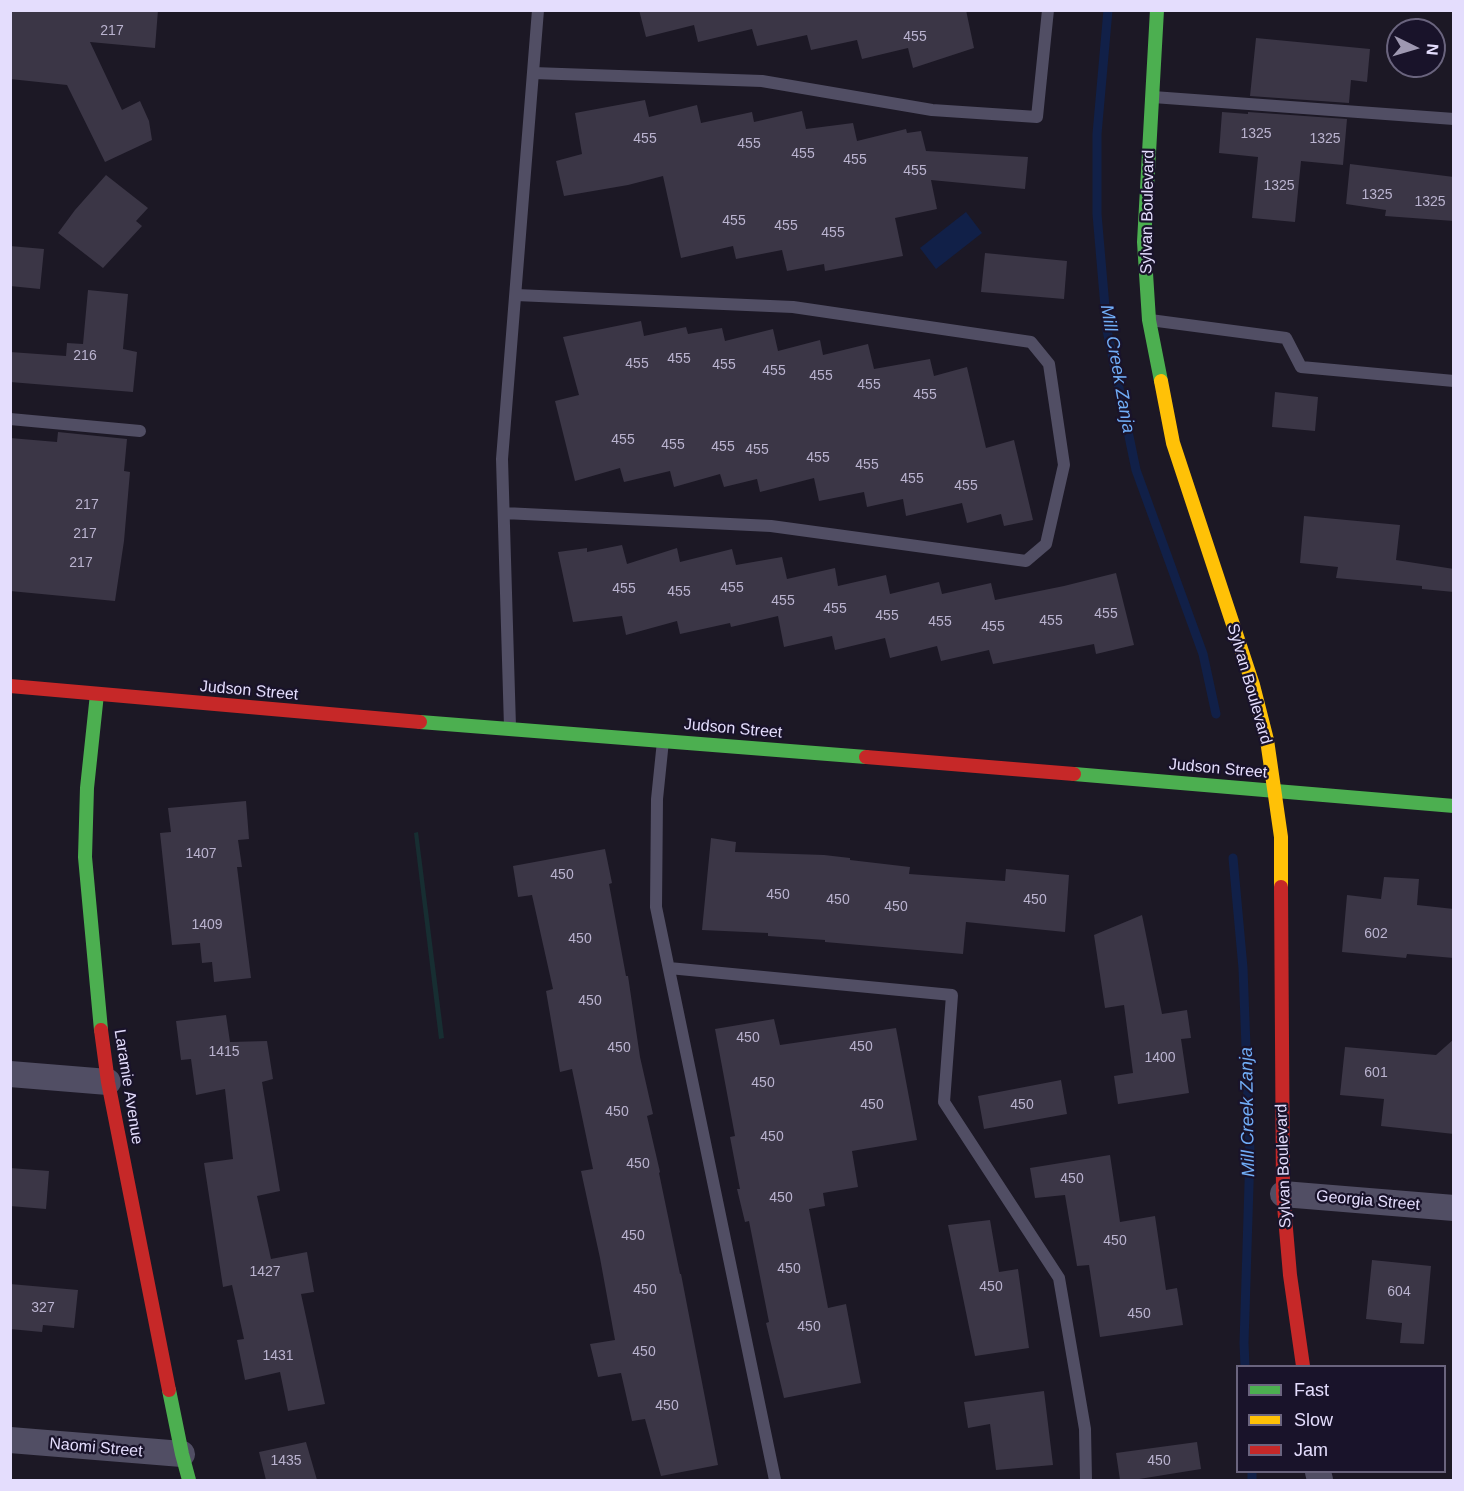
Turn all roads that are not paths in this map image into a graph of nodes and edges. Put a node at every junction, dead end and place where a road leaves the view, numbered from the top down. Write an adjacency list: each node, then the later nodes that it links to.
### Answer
1 (538, 10): 4 (lane)
2 (1048, 10): 4 (lane)
3 (1157, 10): 5 (street, Sylvan Boulevard)
4 (533, 73): 7 (lane)
5 (1152, 97): 6 (lane); 8 (street, Sylvan Boulevard)
6 (1454, 119)
7 (516, 295): 12 (lane); 12 (lane)
8 (1149, 320): 9 (lane); 17 (street, Sylvan Boulevard)
9 (1454, 381)
10 (10, 419): 11 (lane)
11 (140, 431)
12 (504, 513): 15 (lane)
13 (10, 686): 14 (street, Judson Street)
14 (97, 694): 15 (street, Judson Street); 21 (street, Laramie Avenue)
15 (510, 728): 16 (street, Judson Street)
16 (663, 740): 17 (street, Judson Street); 19 (lane)
17 (1275, 790): 18 (street, Judson Street); 22 (street, Sylvan Boulevard)
18 (1454, 806)
19 (669, 968): 28 (lane); 29 (lane)
20 (10, 1074): 21 (street)
21 (108, 1082): 26 (street, Laramie Avenue)
22 (1283, 1194): 23 (street, Georgia Street); 24 (street, Sylvan Boulevard)
23 (1454, 1208)
24 (1303, 1365)
25 (10, 1440): 26 (street, Naomi Street)
26 (182, 1454): 27 (street, Laramie Avenue)
27 (189, 1480)
28 (775, 1480)
29 (1086, 1480)

